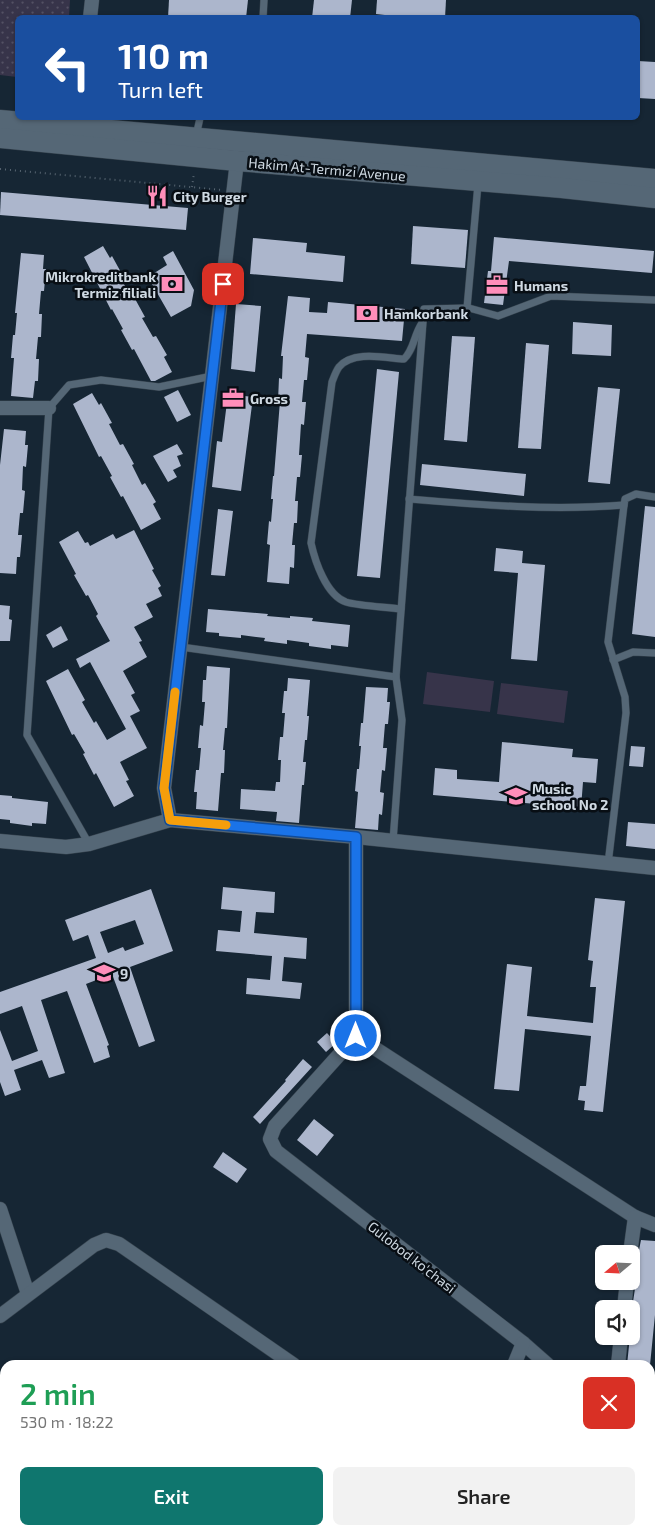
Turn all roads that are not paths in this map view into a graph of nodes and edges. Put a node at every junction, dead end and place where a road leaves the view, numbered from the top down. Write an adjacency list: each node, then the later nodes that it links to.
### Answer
1 (92, 0): 3 (street)
2 (264, 0): 4 (lane)
3 (90, 15)
4 (263, 15)
5 (0, 120): 7 (main road, Hakim At-Termizi Avenue)
6 (200, 120): 9 (lane)
7 (80, 123): 9 (main road, Hakim At-Termizi Avenue)
8 (0, 138): 10 (main road, Hakim At-Termizi Avenue)
9 (196, 139): 11 (main road, Hakim At-Termizi Avenue)
10 (237, 161): 12 (main road, Hakim At-Termizi Avenue); 17 (street)
11 (655, 179)
12 (478, 181): 13 (main road, Hakim At-Termizi Avenue); 15 (lane)
13 (655, 198)
14 (655, 300): 15 (lane)
15 (466, 308): 16 (lane)
16 (423, 321): 21 (lane); 23 (lane)
17 (212, 376): 19 (lane); 24 (street)
18 (0, 408): 19 (street)
19 (49, 408): 32 (lane)
20 (655, 497): 22 (lane)
21 (409, 499): 22 (lane); 23 (lane)
22 (624, 505): 26 (lane)
23 (401, 609): 27 (lane)
24 (181, 647): 27 (lane); 28 (street)
25 (655, 653): 26 (lane)
26 (613, 660): 33 (lane)
27 (396, 677): 31 (lane)
28 (170, 820): 29 (street); 32 (street)
29 (356, 837): 31 (street); 35 (street)
30 (0, 841): 32 (street)
31 (393, 841): 33 (street)
32 (89, 844)
33 (608, 864): 34 (street)
34 (655, 868)
35 (356, 1036): 37 (street); 42 (street, Gulobod ko'chasi)
36 (0, 1209): 40 (street)
37 (635, 1217): 38 (street); 39 (street)
38 (655, 1225)
39 (631, 1245)
40 (28, 1294): 41 (street); 44 (street)
41 (0, 1316)
42 (523, 1343): 45 (street); 46 (street, Gulobod ko'chasi)
43 (620, 1345): 47 (street)
44 (287, 1360)
45 (516, 1360)
46 (542, 1360)
47 (619, 1360)

